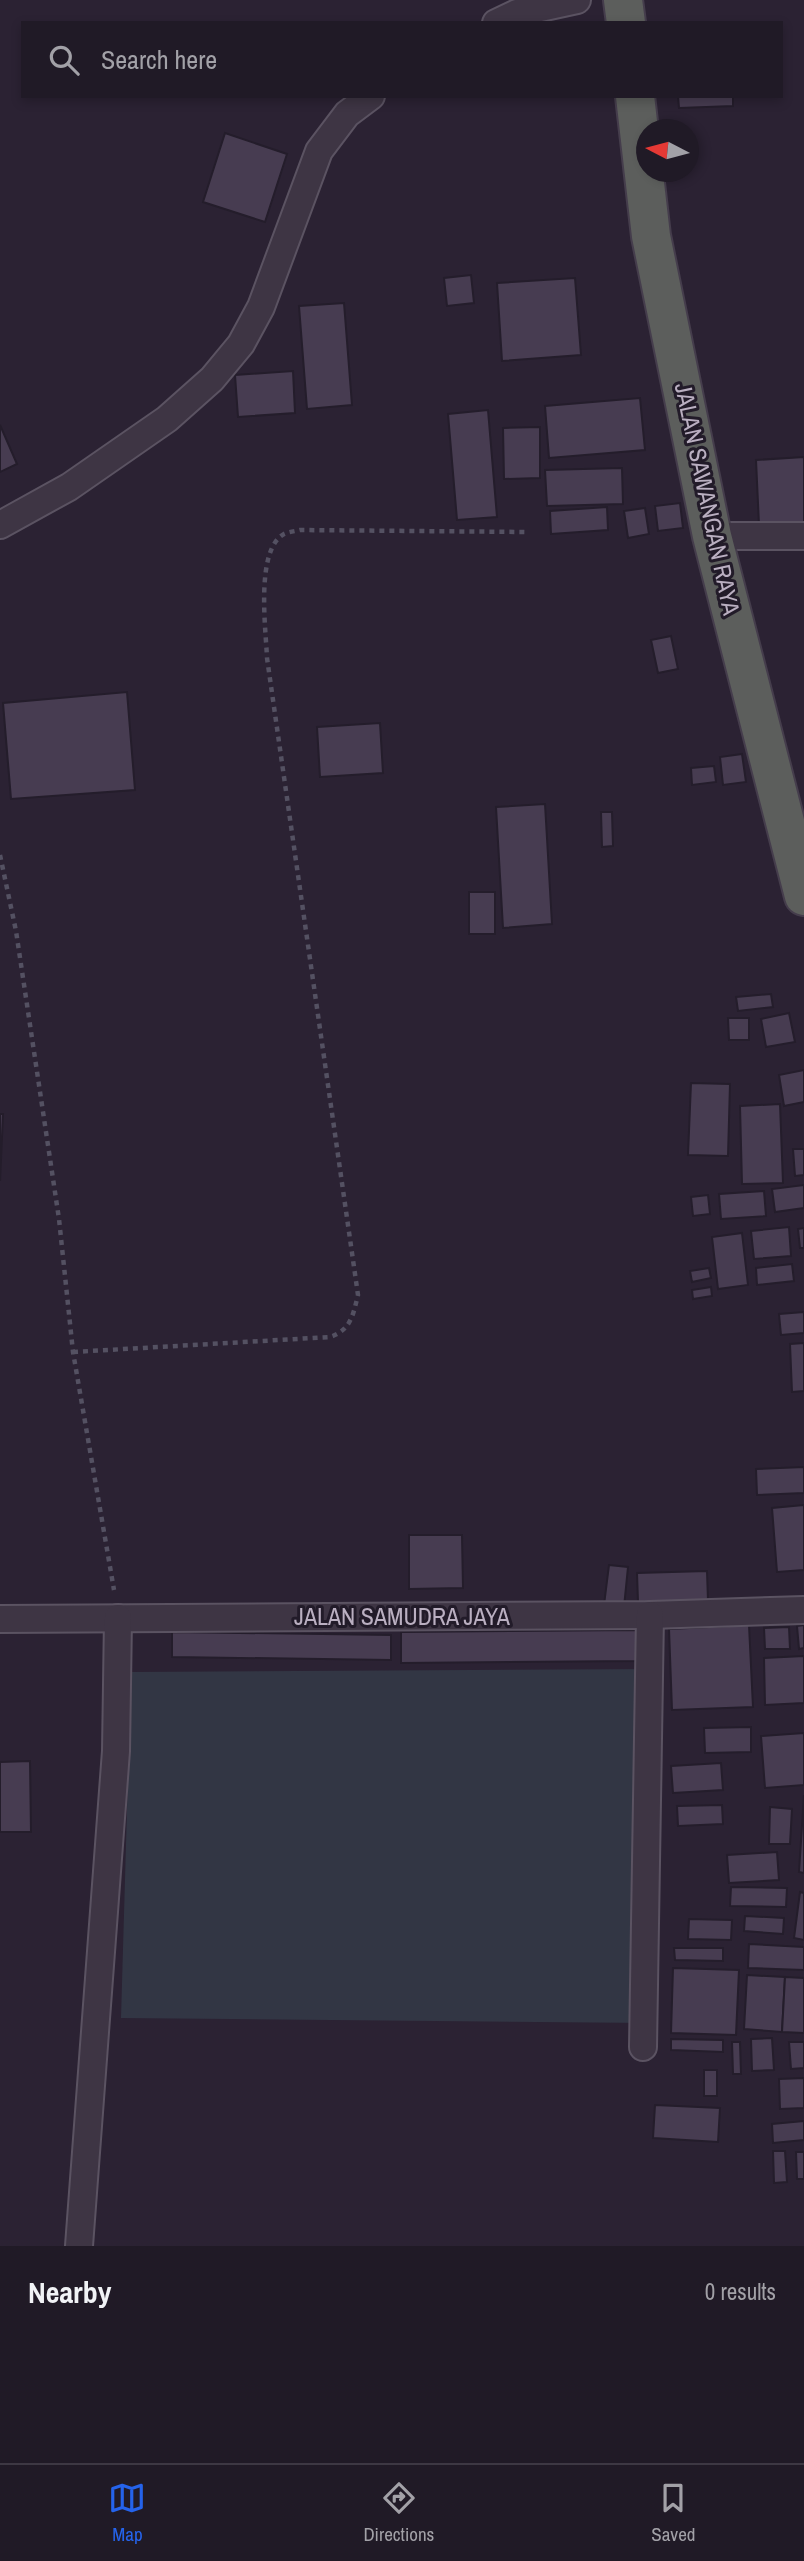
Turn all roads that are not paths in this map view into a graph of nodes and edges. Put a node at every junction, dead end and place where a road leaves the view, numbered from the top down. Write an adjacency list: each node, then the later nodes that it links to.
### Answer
1 (577, 0): 3 (street)
2 (623, 0): 4 (highway)
3 (500, 21)
4 (626, 21)
5 (368, 98): 7 (street)
6 (635, 98): 8 (highway, JALAN SAWANGAN RAYA)
7 (0, 525)
8 (712, 536): 9 (street); 10 (highway, JALAN SAWANGAN RAYA)
9 (804, 536)
10 (804, 896)
11 (804, 1610): 12 (street, JALAN SAMUDRA JAYA)
12 (650, 1615): 13 (street, JALAN SAMUDRA JAYA); 15 (street)
13 (118, 1618): 14 (street, JALAN SAMUDRA JAYA); 16 (street)
14 (0, 1619)
15 (643, 2047)
16 (79, 2246)

